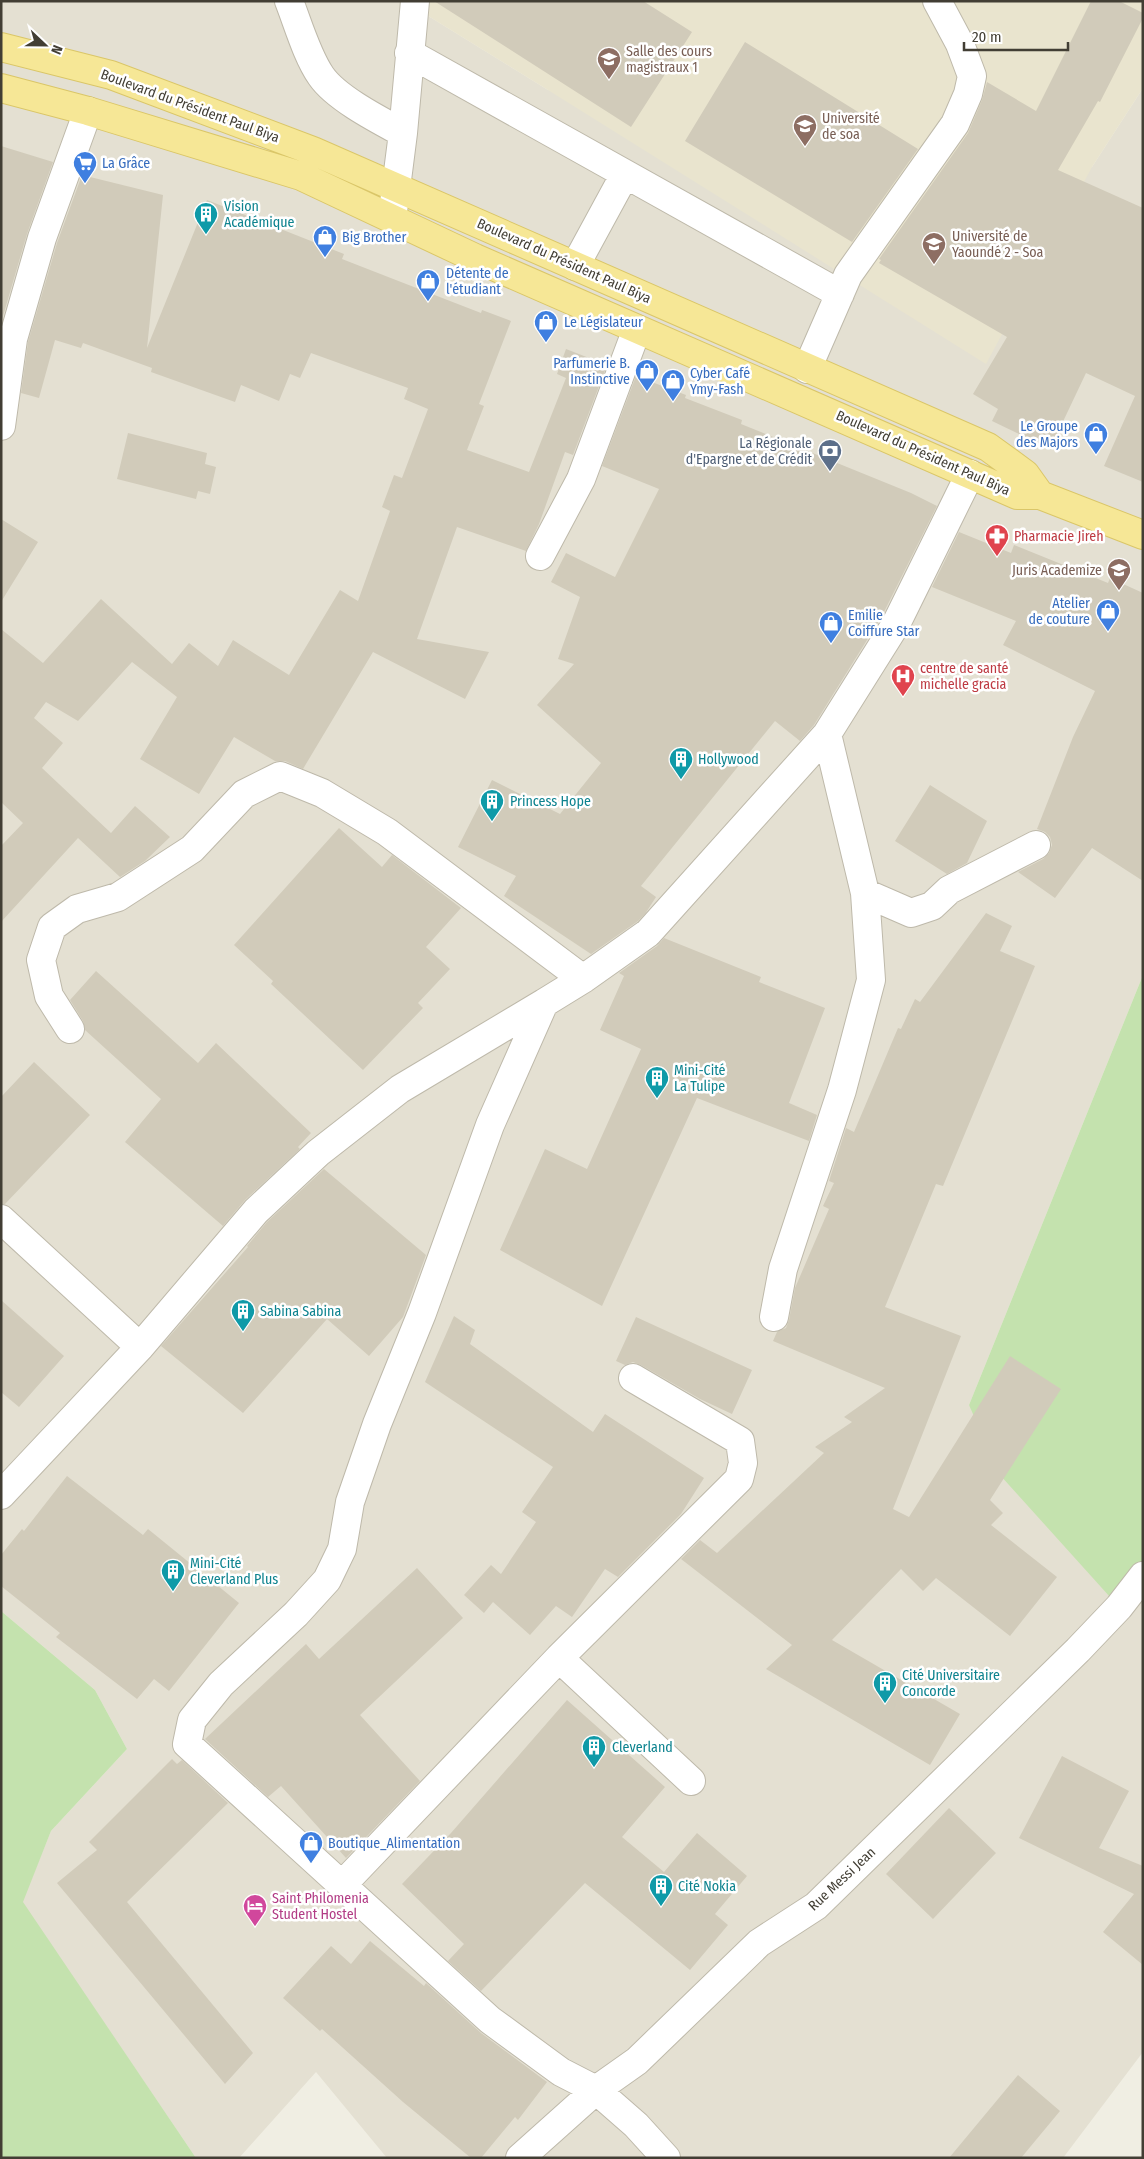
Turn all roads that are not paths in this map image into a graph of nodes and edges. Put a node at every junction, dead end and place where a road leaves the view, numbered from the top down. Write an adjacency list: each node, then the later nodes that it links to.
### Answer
1 (289, 1): 8 (street)
2 (415, 1): 5 (street)
3 (937, 1): 13 (street)
4 (1, 47): 10 (main road, Boulevard du Président Paul Biya)
5 (410, 53): 8 (street); 9 (street)
6 (1, 88): 7 (main road, Boulevard du Président Paul Biya)
7 (88, 111): 11 (main road, Boulevard du Président Paul Biya); 16 (street)
8 (403, 133): 10 (street)
9 (625, 174): 12 (street); 13 (street)
10 (396, 186): 11 (street); 12 (main road, Boulevard du Président Paul Biya)
11 (392, 219): 14 (main road, Boulevard du Président Paul Biya)
12 (575, 266): 15 (main road, Boulevard du Président Paul Biya)
13 (840, 294): 15 (street)
14 (638, 329): 17 (main road, Boulevard du Président Paul Biya); 20 (street)
15 (807, 369): 18 (main road, Boulevard du Président Paul Biya)
16 (1, 426)
17 (970, 474): 18 (main road, Boulevard du Président Paul Biya); 21 (street)
18 (1040, 495): 19 (main road)
19 (1143, 535)
20 (540, 556)
21 (827, 734): 23 (street); 24 (street)
22 (1036, 845): 23 (street)
23 (865, 893): 28 (street)
24 (583, 979): 25 (street); 26 (street)
25 (544, 1003): 29 (street); 35 (street)
26 (70, 1029)
27 (1, 1219): 29 (street)
28 (774, 1317)
29 (140, 1347): 31 (street)
30 (633, 1378): 33 (street)
31 (1, 1495)
32 (1143, 1576): 36 (street, Rue Messi Jean)
33 (559, 1658): 34 (street); 35 (street)
34 (691, 1781)
35 (342, 1885): 36 (street)
36 (596, 2090): 37 (street, Rue Messi Jean); 38 (street)
37 (520, 2158)
38 (666, 2158)

